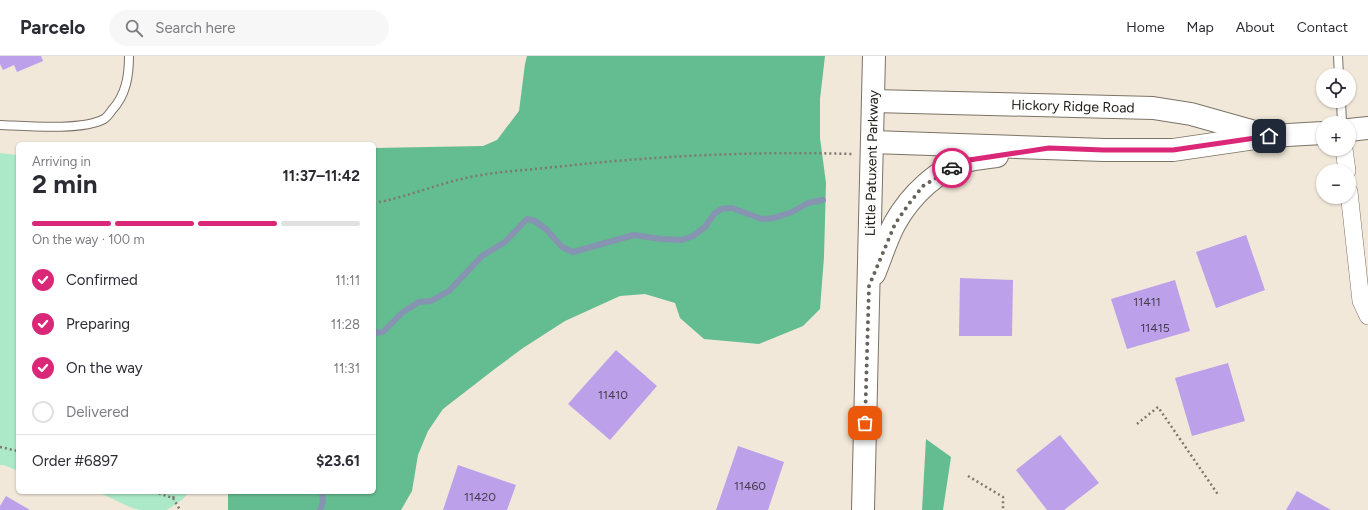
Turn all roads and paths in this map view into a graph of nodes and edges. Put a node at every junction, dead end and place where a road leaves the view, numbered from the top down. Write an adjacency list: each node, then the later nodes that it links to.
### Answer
1 (129, 56): 6 (lane)
2 (874, 56): 5 (street, Little Patuxent Parkway)
3 (1338, 56): 4 (lane)
4 (1339, 68)
5 (873, 101): 10 (street, Hickory Ridge Road); 11 (street, Little Patuxent Parkway)
6 (0, 125)
7 (1368, 128): 8 (street)
8 (1356, 129)
9 (1316, 133): 10 (street, Hickory Ridge Road)
10 (1269, 136): 12 (street, Hickory Ridge Road)
11 (872, 148): 12 (street, Hickory Ridge Road); 13 (path); 15 (street, Little Patuxent Parkway)
12 (1049, 148): 15 (street)
13 (376, 203)
14 (1350, 204): 16 (street)
15 (869, 286): 26 (street, Little Patuxent Parkway)
16 (1368, 316)
17 (1137, 424): 23 (path)
18 (0, 447): 19 (path)
19 (16, 450)
20 (968, 476): 27 (path)
21 (160, 494): 24 (path)
22 (175, 494): 24 (path)
23 (1219, 496)
24 (173, 498): 25 (path)
25 (180, 510)
26 (863, 510)
27 (1003, 510)

